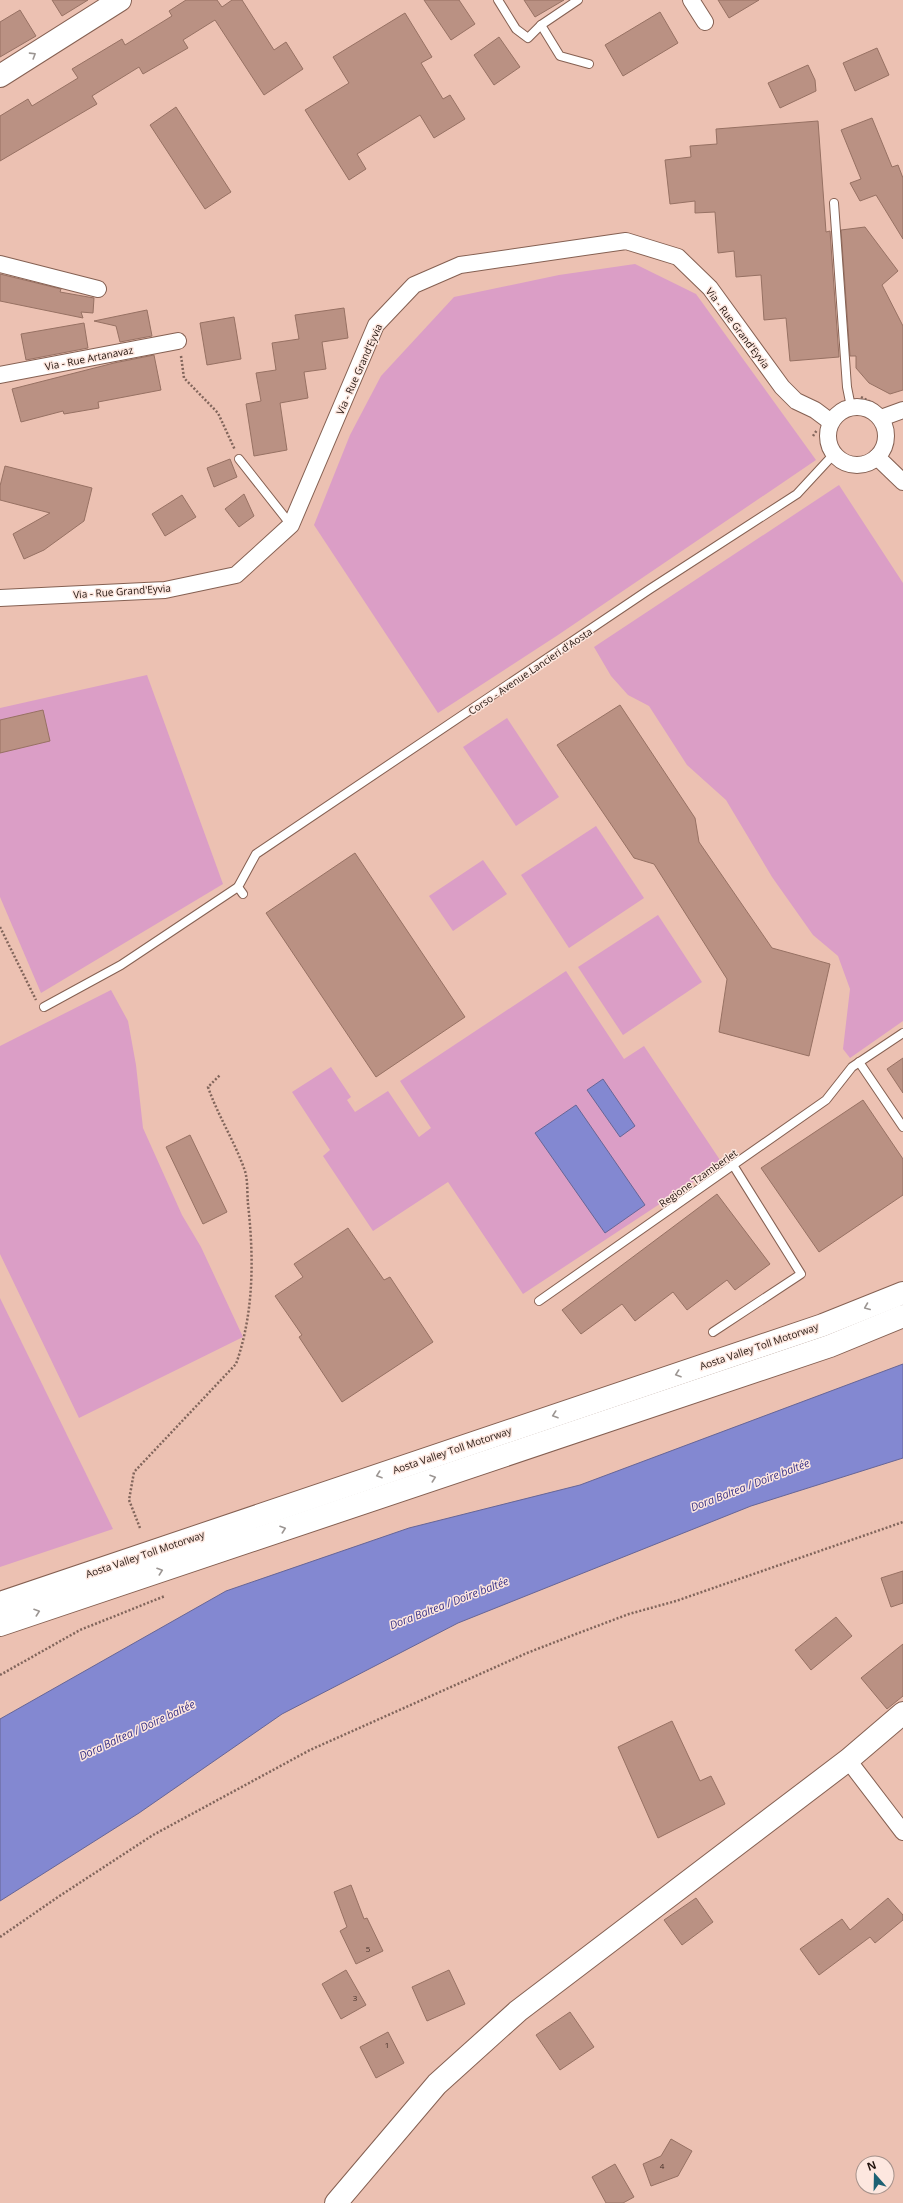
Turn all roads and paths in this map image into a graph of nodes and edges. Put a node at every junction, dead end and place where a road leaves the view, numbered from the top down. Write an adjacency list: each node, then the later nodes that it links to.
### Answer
1 (120, 0): 8 (main road, one-way to 1)
2 (498, 0): 6 (lane)
3 (578, 0): 6 (lane)
4 (691, 0): 5 (street)
5 (705, 22)
6 (541, 25): 7 (lane)
7 (589, 64)
8 (0, 76)
9 (834, 203): 14 (lane)
10 (0, 264): 11 (street)
11 (98, 289)
12 (178, 341): 13 (street, Via - Rue Artanavaz); 20 (path)
13 (0, 376)
14 (851, 407): 16 (street); 17 (street)
15 (903, 410): 16 (street)
16 (881, 418): 19 (street)
17 (831, 422): 18 (street); 22 (street, Via - Rue Grand'Eyvia)
18 (834, 454): 19 (street); 24 (lane, Corso - Avenue Lancieri d'Aosta)
19 (877, 456): 21 (street)
20 (239, 459): 22 (lane)
21 (903, 482)
22 (291, 525): 23 (street, Via - Rue Grand'Eyvia)
23 (0, 598)
24 (238, 887): 25 (lane); 27 (lane)
25 (243, 894)
26 (0, 927): 27 (path)
27 (44, 1007)
28 (903, 1033): 29 (lane, Regione Tzamberlet)
29 (860, 1062): 31 (lane); 32 (lane, Regione Tzamberlet)
30 (220, 1075): 38 (path)
31 (903, 1127)
32 (733, 1165): 34 (lane, Regione Tzamberlet); 36 (lane)
33 (903, 1293): 40 (main road, Aosta Valley Toll Motorway, one-way to 40)
34 (539, 1301)
35 (903, 1316): 41 (main road, Aosta Valley Toll Motorway, one-way to 35)
36 (713, 1332)
37 (903, 1522): 46 (path)
38 (140, 1528)
39 (165, 1596): 42 (path)
40 (0, 1603)
41 (0, 1625)
42 (1, 1674)
43 (903, 1713): 44 (main road)
44 (848, 1760): 45 (street); 47 (main road)
45 (903, 1832)
46 (0, 1937)
47 (336, 2203)

